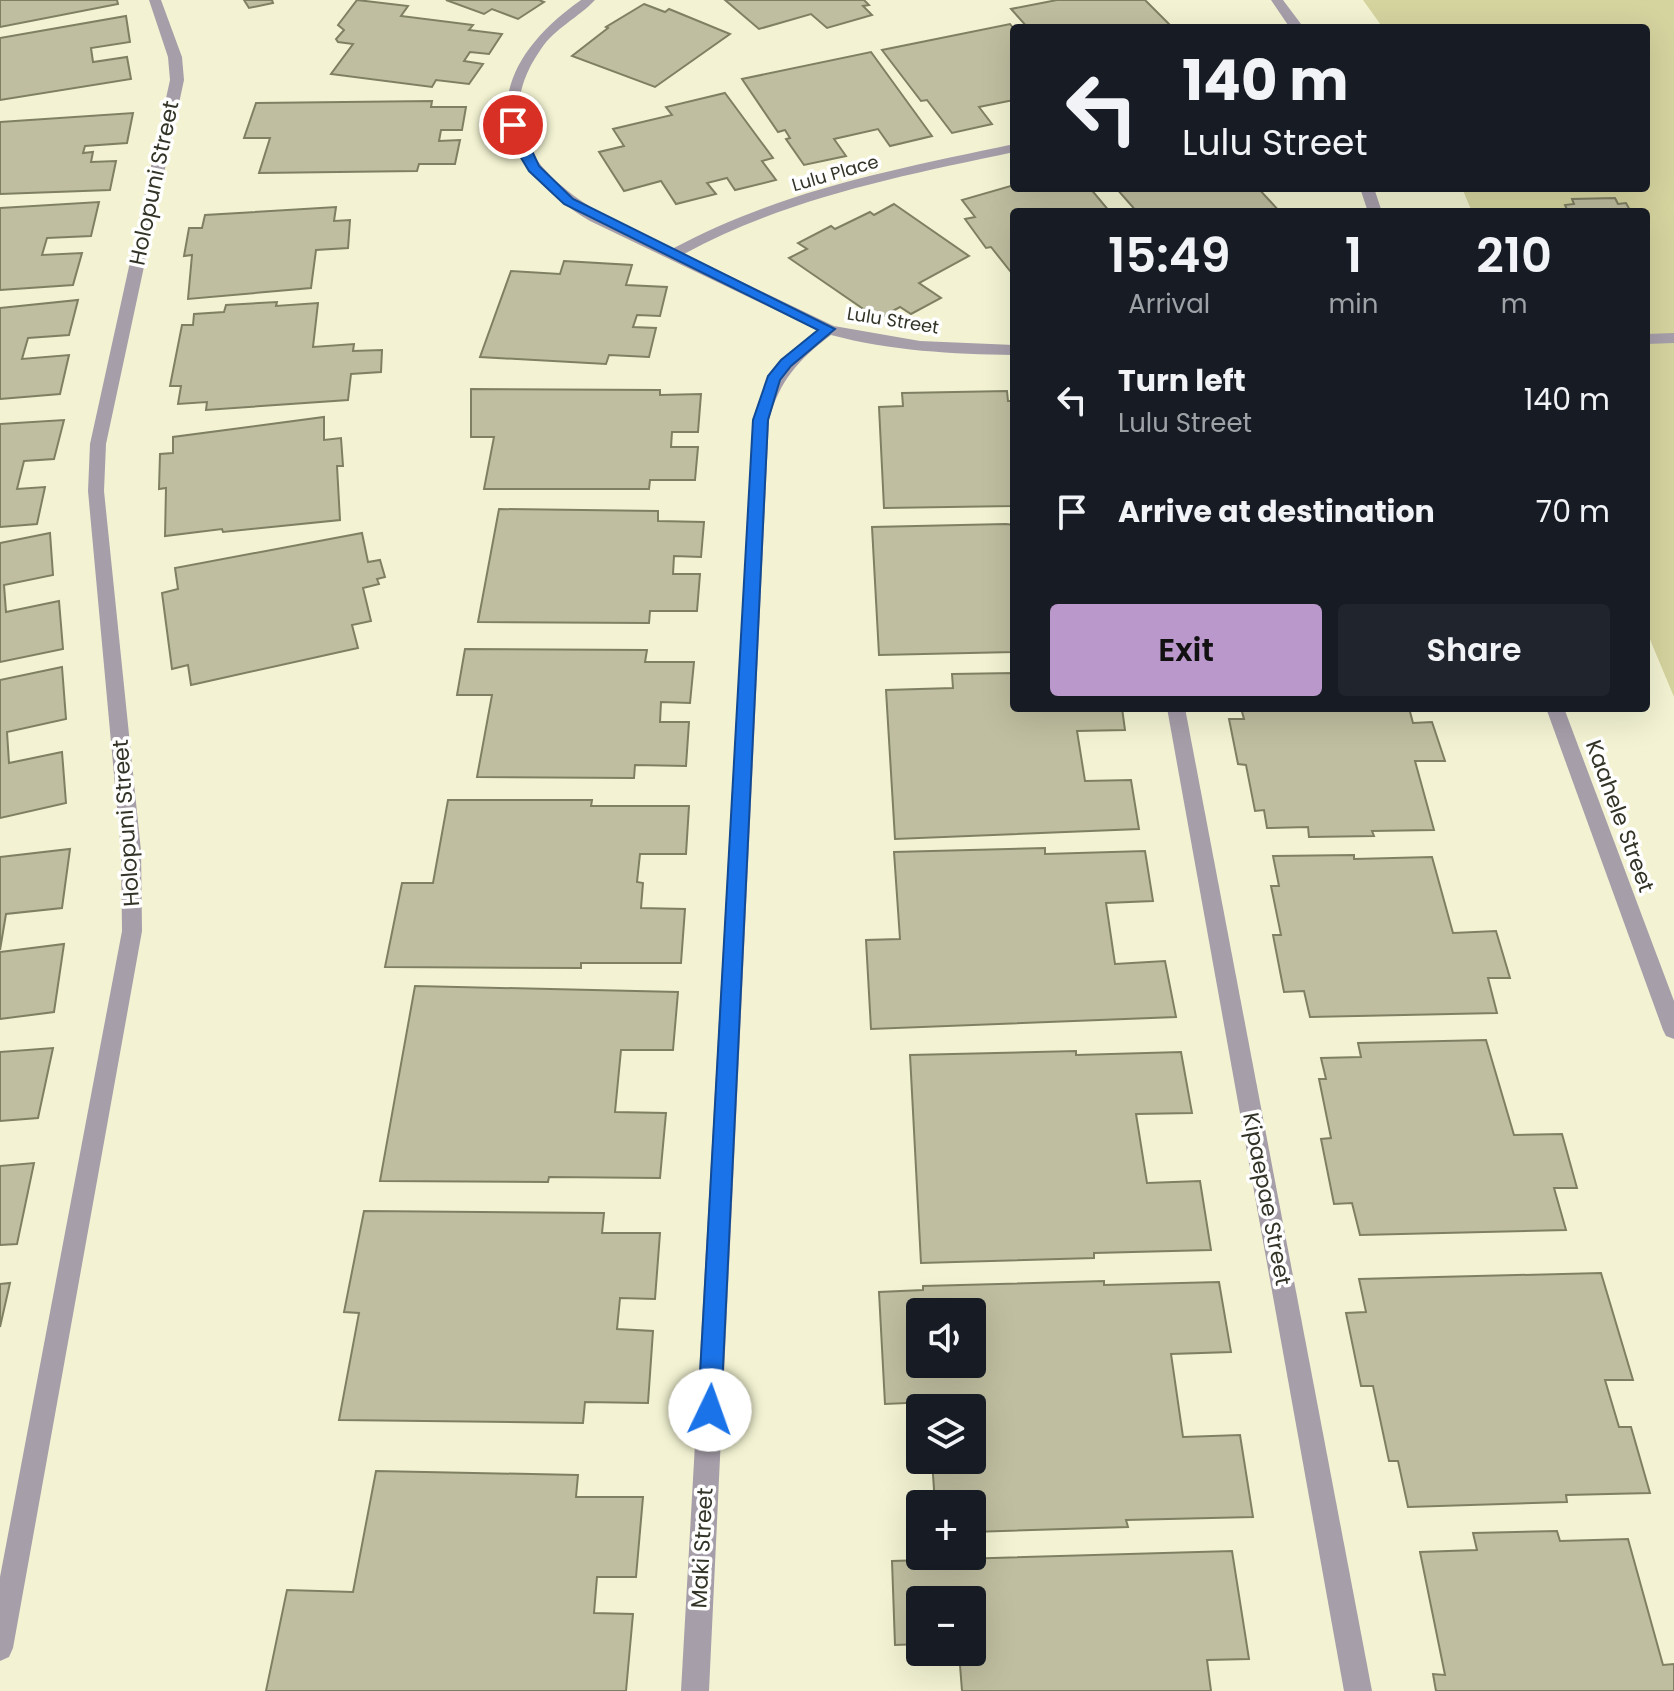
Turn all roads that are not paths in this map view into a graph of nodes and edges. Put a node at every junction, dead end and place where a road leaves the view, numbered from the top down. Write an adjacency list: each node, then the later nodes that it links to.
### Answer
1 (155, 0): 14 (street, Holopuni Street)
2 (589, 0): 6 (street, Lulu Street)
3 (1277, 0): 4 (street)
4 (1294, 24)
5 (1010, 149): 6 (street, Lulu Place)
6 (673, 254): 7 (street, Lulu Street)
7 (828, 329): 10 (street, Lulu Street); 15 (street, Maki Street)
8 (1674, 338): 9 (street)
9 (1650, 339)
10 (1010, 350)
11 (1177, 712): 16 (street, Kipaepae Street)
12 (1556, 712): 13 (street, Kaahele Street)
13 (1674, 1030)
14 (0, 1648)
15 (695, 1691)
16 (1358, 1691)

